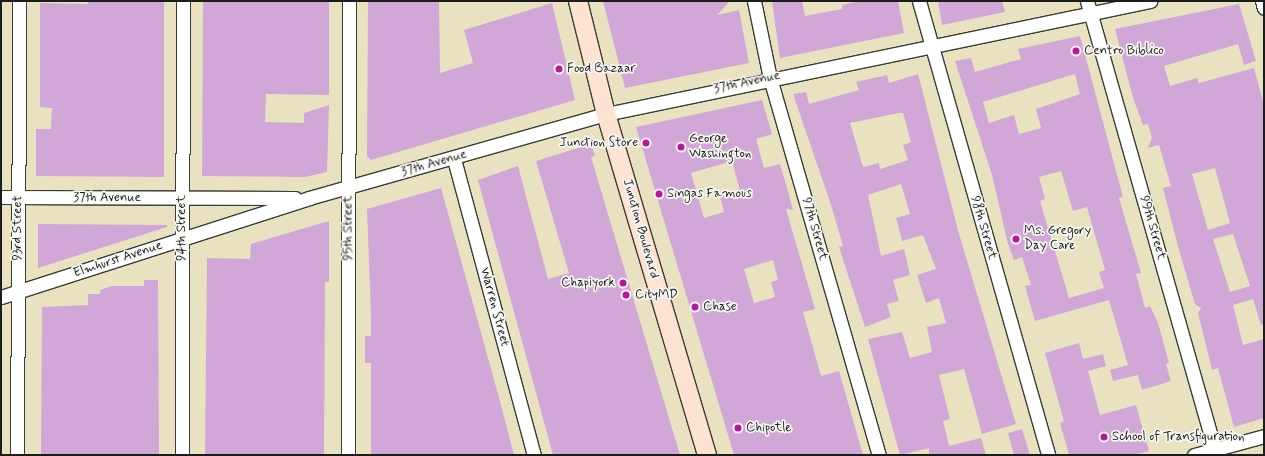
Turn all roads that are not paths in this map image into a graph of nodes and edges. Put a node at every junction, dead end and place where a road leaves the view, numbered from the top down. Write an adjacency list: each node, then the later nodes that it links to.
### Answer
1 (19, 1): 17 (street, 93rd Street)
2 (183, 1): 18 (street, 94th Street)
3 (349, 1): 15 (street, 95th Street)
4 (578, 1): 13 (main road, Junction Boulevard)
5 (754, 1): 12 (street, 97th Street)
6 (919, 1): 11 (street, 98th Street)
7 (1150, 1): 9 (street, 37th Avenue)
8 (1262, 1): 10 (street)
9 (1089, 7): 11 (street, 37th Avenue); 24 (street, 99th Street)
10 (1264, 8)
11 (931, 47): 12 (street, 37th Avenue); 31 (street, 98th Street)
12 (770, 78): 13 (street, 37th Avenue); 30 (street, 97th Street)
13 (606, 114): 14 (street, 37th Avenue); 29 (main road, Junction Boulevard)
14 (454, 159): 15 (street, 37th Avenue); 28 (street, Warren Street)
15 (350, 188): 19 (street, Elmhurst Avenue); 27 (street, 95th Street)
16 (1, 197): 17 (street, 37th Avenue)
17 (18, 198): 18 (street, 37th Avenue); 21 (street, 93rd Street)
18 (182, 198): 19 (street, 37th Avenue); 20 (street, 94th Street)
19 (309, 198): 20 (street, Elmhurst Avenue)
20 (182, 239): 21 (street, Elmhurst Avenue); 26 (street, 94th Street)
21 (18, 292): 22 (street, Elmhurst Avenue); 25 (street, 93rd Street)
22 (1, 298)
23 (1264, 436): 24 (street)
24 (1215, 452): 32 (street)
25 (17, 455)
26 (182, 455)
27 (348, 455)
28 (534, 455)
29 (707, 455)
30 (879, 455)
31 (1048, 455)
32 (1194, 455)

